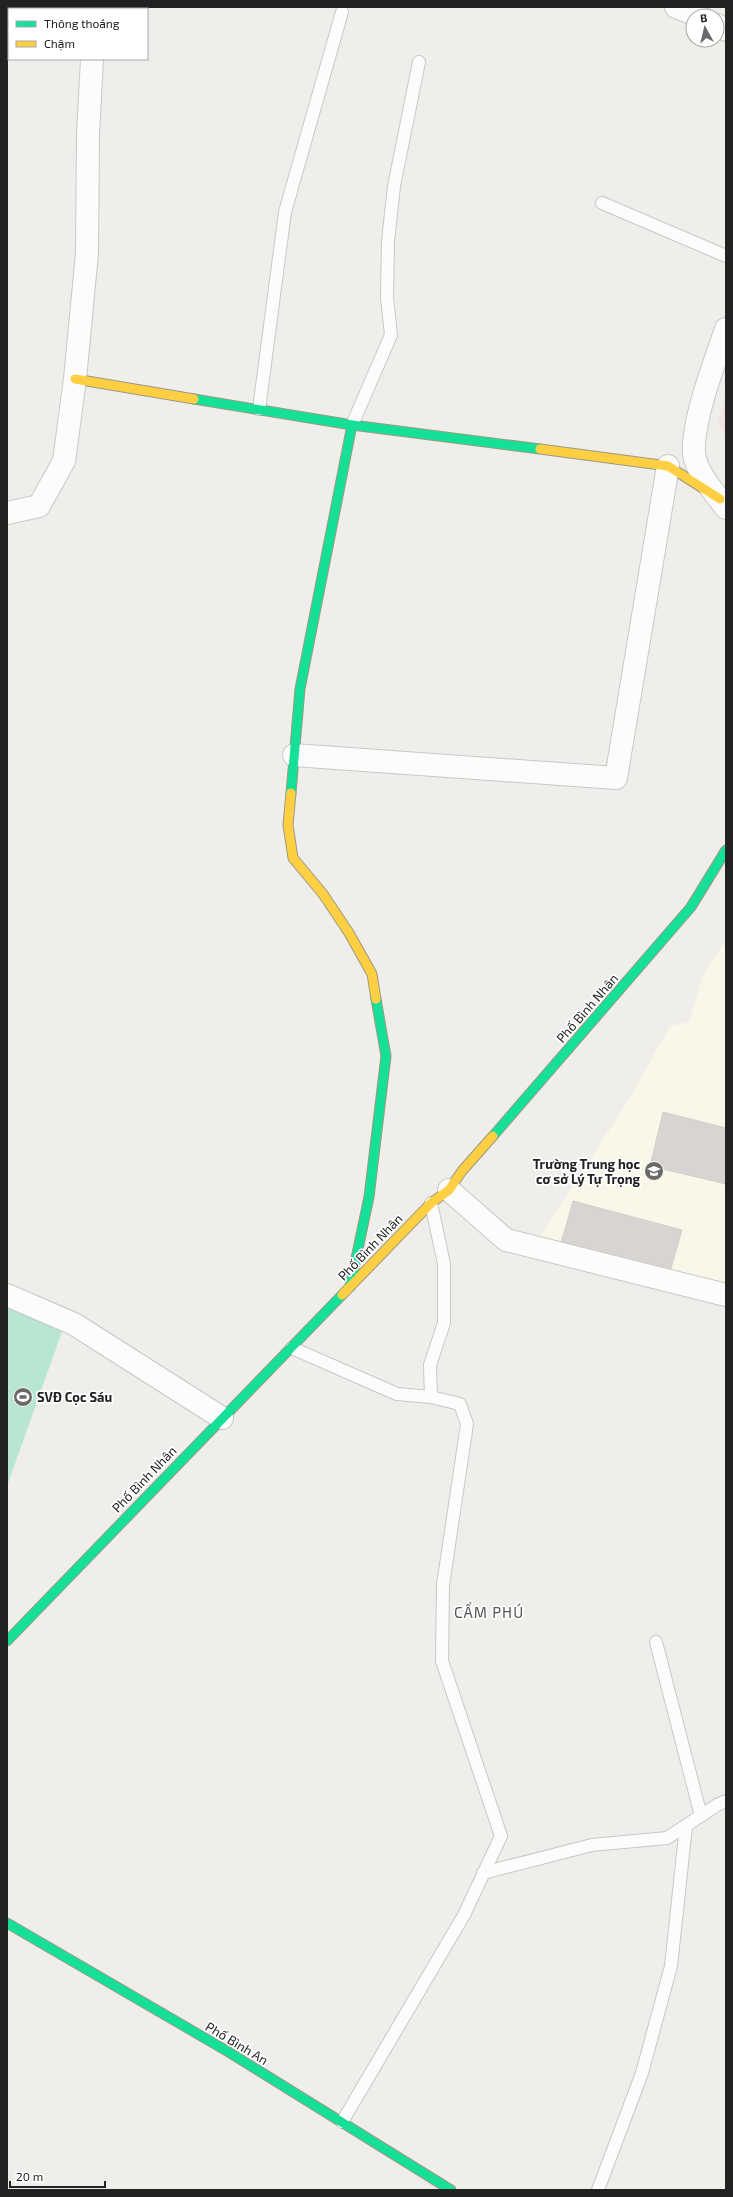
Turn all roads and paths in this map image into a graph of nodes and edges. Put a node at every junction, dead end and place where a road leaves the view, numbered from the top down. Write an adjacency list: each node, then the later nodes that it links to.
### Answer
1 (342, 12): 8 (lane)
2 (92, 60): 7 (street)
3 (419, 62): 9 (lane)
4 (602, 203): 5 (lane)
5 (726, 256)
6 (726, 329): 11 (street)
7 (75, 379): 8 (street); 12 (street)
8 (259, 409): 9 (street)
9 (352, 425): 10 (street); 13 (street)
10 (668, 466): 11 (street); 13 (street)
11 (723, 504)
12 (7, 513)
13 (294, 755): 17 (street)
14 (726, 850): 15 (street, Phố Bình Nhân)
15 (449, 1190): 16 (street, Phố Bình Nhân); 19 (street)
16 (431, 1202): 17 (street, Phố Bình Nhân); 21 (lane)
17 (350, 1287): 20 (street, Phố Bình Nhân)
18 (7, 1295): 22 (street)
19 (726, 1296)
20 (292, 1348): 21 (lane); 22 (street, Phố Bình Nhân)
21 (431, 1397): 28 (lane)
22 (222, 1418): 23 (street, Phố Bình Nhân)
23 (7, 1641)
24 (656, 1642): 26 (lane)
25 (726, 1801): 26 (lane)
26 (701, 1816): 27 (lane)
27 (686, 1826): 28 (lane); 32 (lane)
28 (483, 1873): 30 (lane)
29 (7, 1923): 30 (street, Phố Bình An)
30 (342, 2122): 31 (street, Phố Bình An)
31 (451, 2190)
32 (598, 2190)

